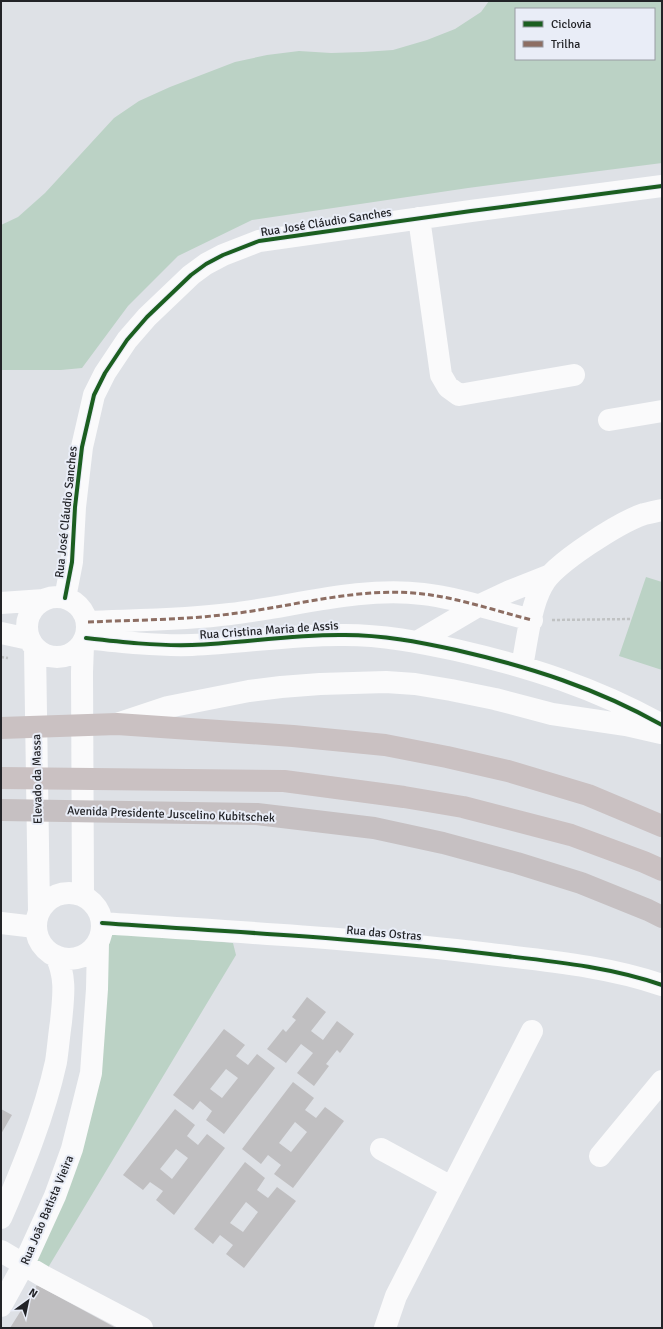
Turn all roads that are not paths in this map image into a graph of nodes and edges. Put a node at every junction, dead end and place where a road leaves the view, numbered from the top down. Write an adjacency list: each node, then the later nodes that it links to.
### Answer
1 (662, 186): 2 (street, Rua José Cláudio Sanches)
2 (419, 218): 3 (street); 8 (street, Rua José Cláudio Sanches)
3 (574, 375)
4 (662, 411): 5 (street)
5 (609, 420)
6 (662, 510): 7 (street)
7 (548, 576): 11 (street); 12 (street)
8 (65, 598): 9 (street); 14 (street)
9 (44, 600): 10 (street); 16 (street)
10 (1, 603)
11 (478, 606): 12 (street, Rua Cristina Maria de Assis); 14 (street, Rua Cristina Maria de Assis); 15 (street)
12 (532, 620): 17 (street)
13 (1, 633): 16 (street)
14 (86, 635): 15 (street, Rua Cristina Maria de Assis); 16 (street); 26 (street)
15 (417, 642): 17 (street, Rua Cristina Maria de Assis)
16 (32, 644): 28 (street, Elevado da Massa)
17 (522, 666): 19 (street, Rua Cristina Maria de Assis)
18 (117, 724): 20 (highway); 21 (street); 24 (highway)
19 (662, 725)
20 (1, 728)
21 (662, 734)
22 (1, 778): 25 (highway)
23 (1, 810): 27 (main road, Avenida Presidente Juscelino Kubitschek)
24 (662, 826)
25 (662, 870)
26 (83, 895): 28 (street); 30 (street)
27 (662, 916)
28 (37, 918): 29 (street); 31 (street)
29 (1, 923)
30 (100, 933): 31 (street); 32 (street, Rua das Ostras); 40 (street, Rua João Batista Vieira)
31 (56, 956): 38 (street)
32 (662, 985)
33 (532, 1031): 37 (street)
34 (662, 1081): 36 (street)
35 (381, 1149): 37 (street)
36 (600, 1156)
37 (451, 1187): 43 (street)
38 (1, 1218)
39 (1, 1251): 40 (street)
40 (24, 1264): 41 (street, Rua João Batista Vieira); 42 (street)
41 (1, 1306)
42 (142, 1328)
43 (386, 1328)

